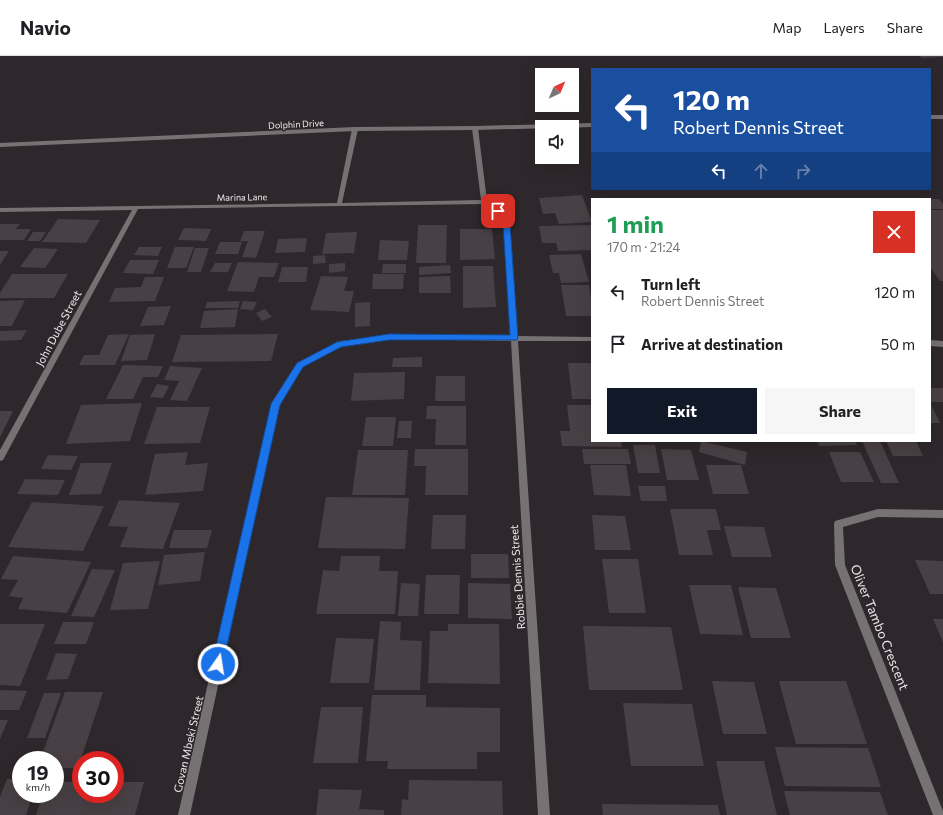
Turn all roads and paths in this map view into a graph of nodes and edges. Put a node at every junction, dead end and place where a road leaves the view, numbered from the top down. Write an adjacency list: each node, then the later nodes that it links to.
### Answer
1 (931, 117): 2 (street)
2 (943, 117)
3 (591, 125): 4 (street, Dolphin Drive)
4 (475, 128): 5 (street, Dolphin Drive); 7 (street)
5 (355, 129): 6 (street, Dolphin Drive); 8 (street)
6 (1, 146)
7 (484, 202): 8 (street, Marina Lane); 11 (street, Robbie Dennis Street)
8 (339, 205): 9 (street, Marina Lane)
9 (136, 208): 10 (street, Marina Lane); 15 (street, John Dube Street)
10 (0, 210)
11 (514, 338): 12 (street, Govan Mbeki Street); 17 (street, Govan Mbeki Street); 18 (street, Robbie Dennis Street)
12 (591, 339)
13 (931, 343): 14 (street)
14 (943, 344)
15 (0, 458)
16 (943, 514): 19 (street, Oliver Tambo Crescent)
17 (184, 815)
18 (544, 815)
19 (939, 815)

